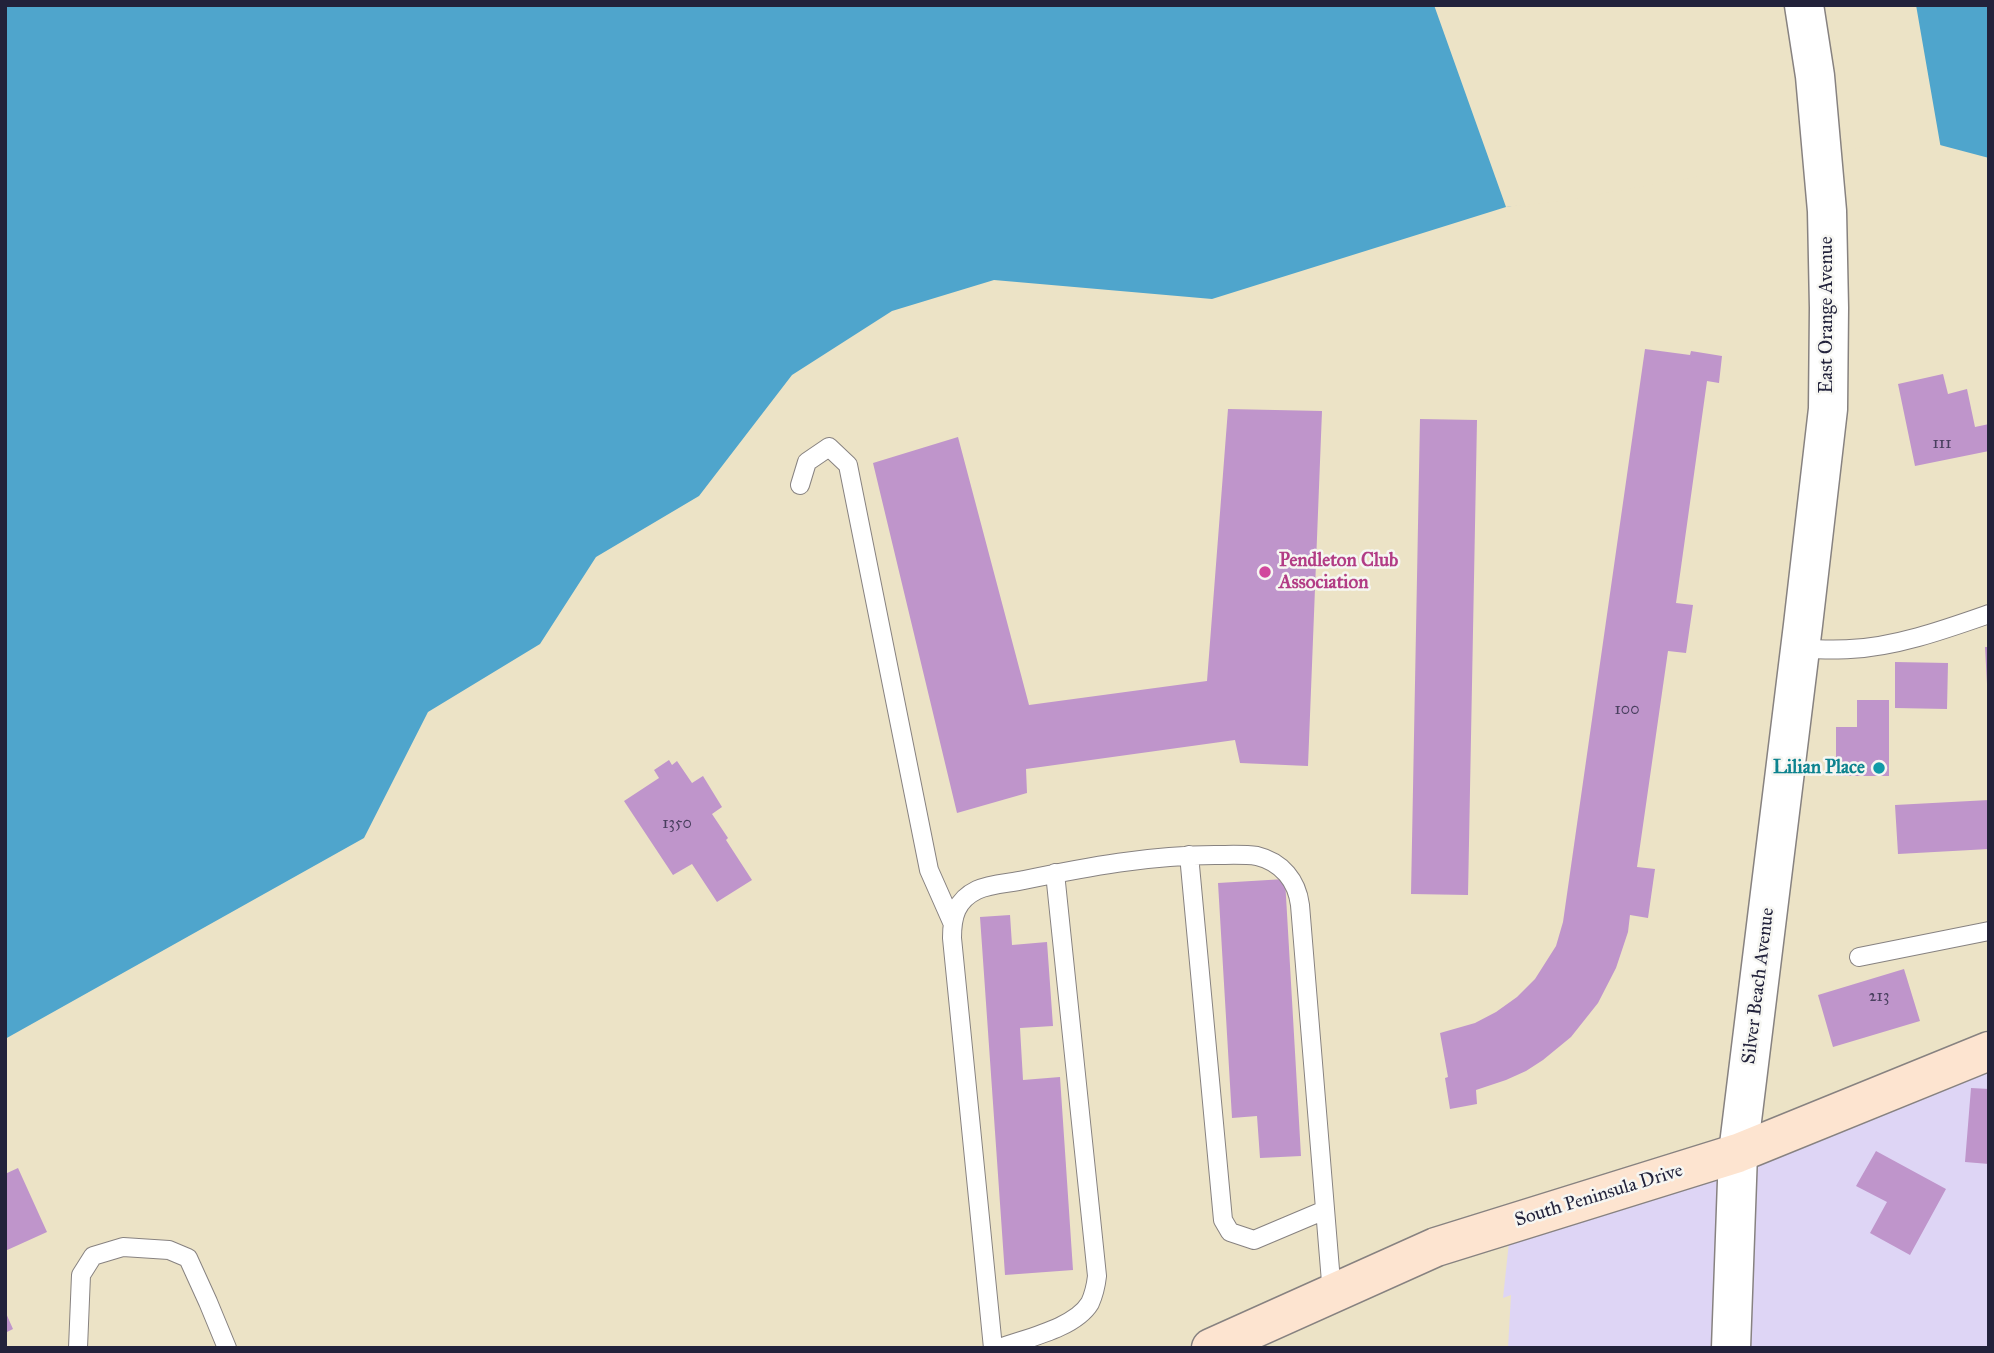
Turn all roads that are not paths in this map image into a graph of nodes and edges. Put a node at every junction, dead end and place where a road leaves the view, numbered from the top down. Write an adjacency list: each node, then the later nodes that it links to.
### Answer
1 (1804, 5): 4 (street, East Orange Avenue)
2 (800, 485): 7 (lane)
3 (1989, 614): 4 (lane)
4 (1802, 637): 11 (street, Silver Beach Avenue)
5 (1189, 855): 6 (lane); 12 (lane); 12 (lane)
6 (1055, 873): 7 (lane); 17 (lane)
7 (952, 922): 16 (lane)
8 (1989, 931): 9 (lane)
9 (1858, 957)
10 (1989, 1051): 11 (main road, South Peninsula Drive)
11 (1738, 1153): 13 (main road, South Peninsula Drive); 19 (street, Silver Beach Avenue)
12 (1325, 1210): 13 (lane)
13 (1332, 1294): 18 (main road, South Peninsula Drive)
14 (78, 1348): 15 (lane)
15 (227, 1348)
16 (993, 1348)
17 (1000, 1348)
18 (1211, 1348)
19 (1731, 1348)

